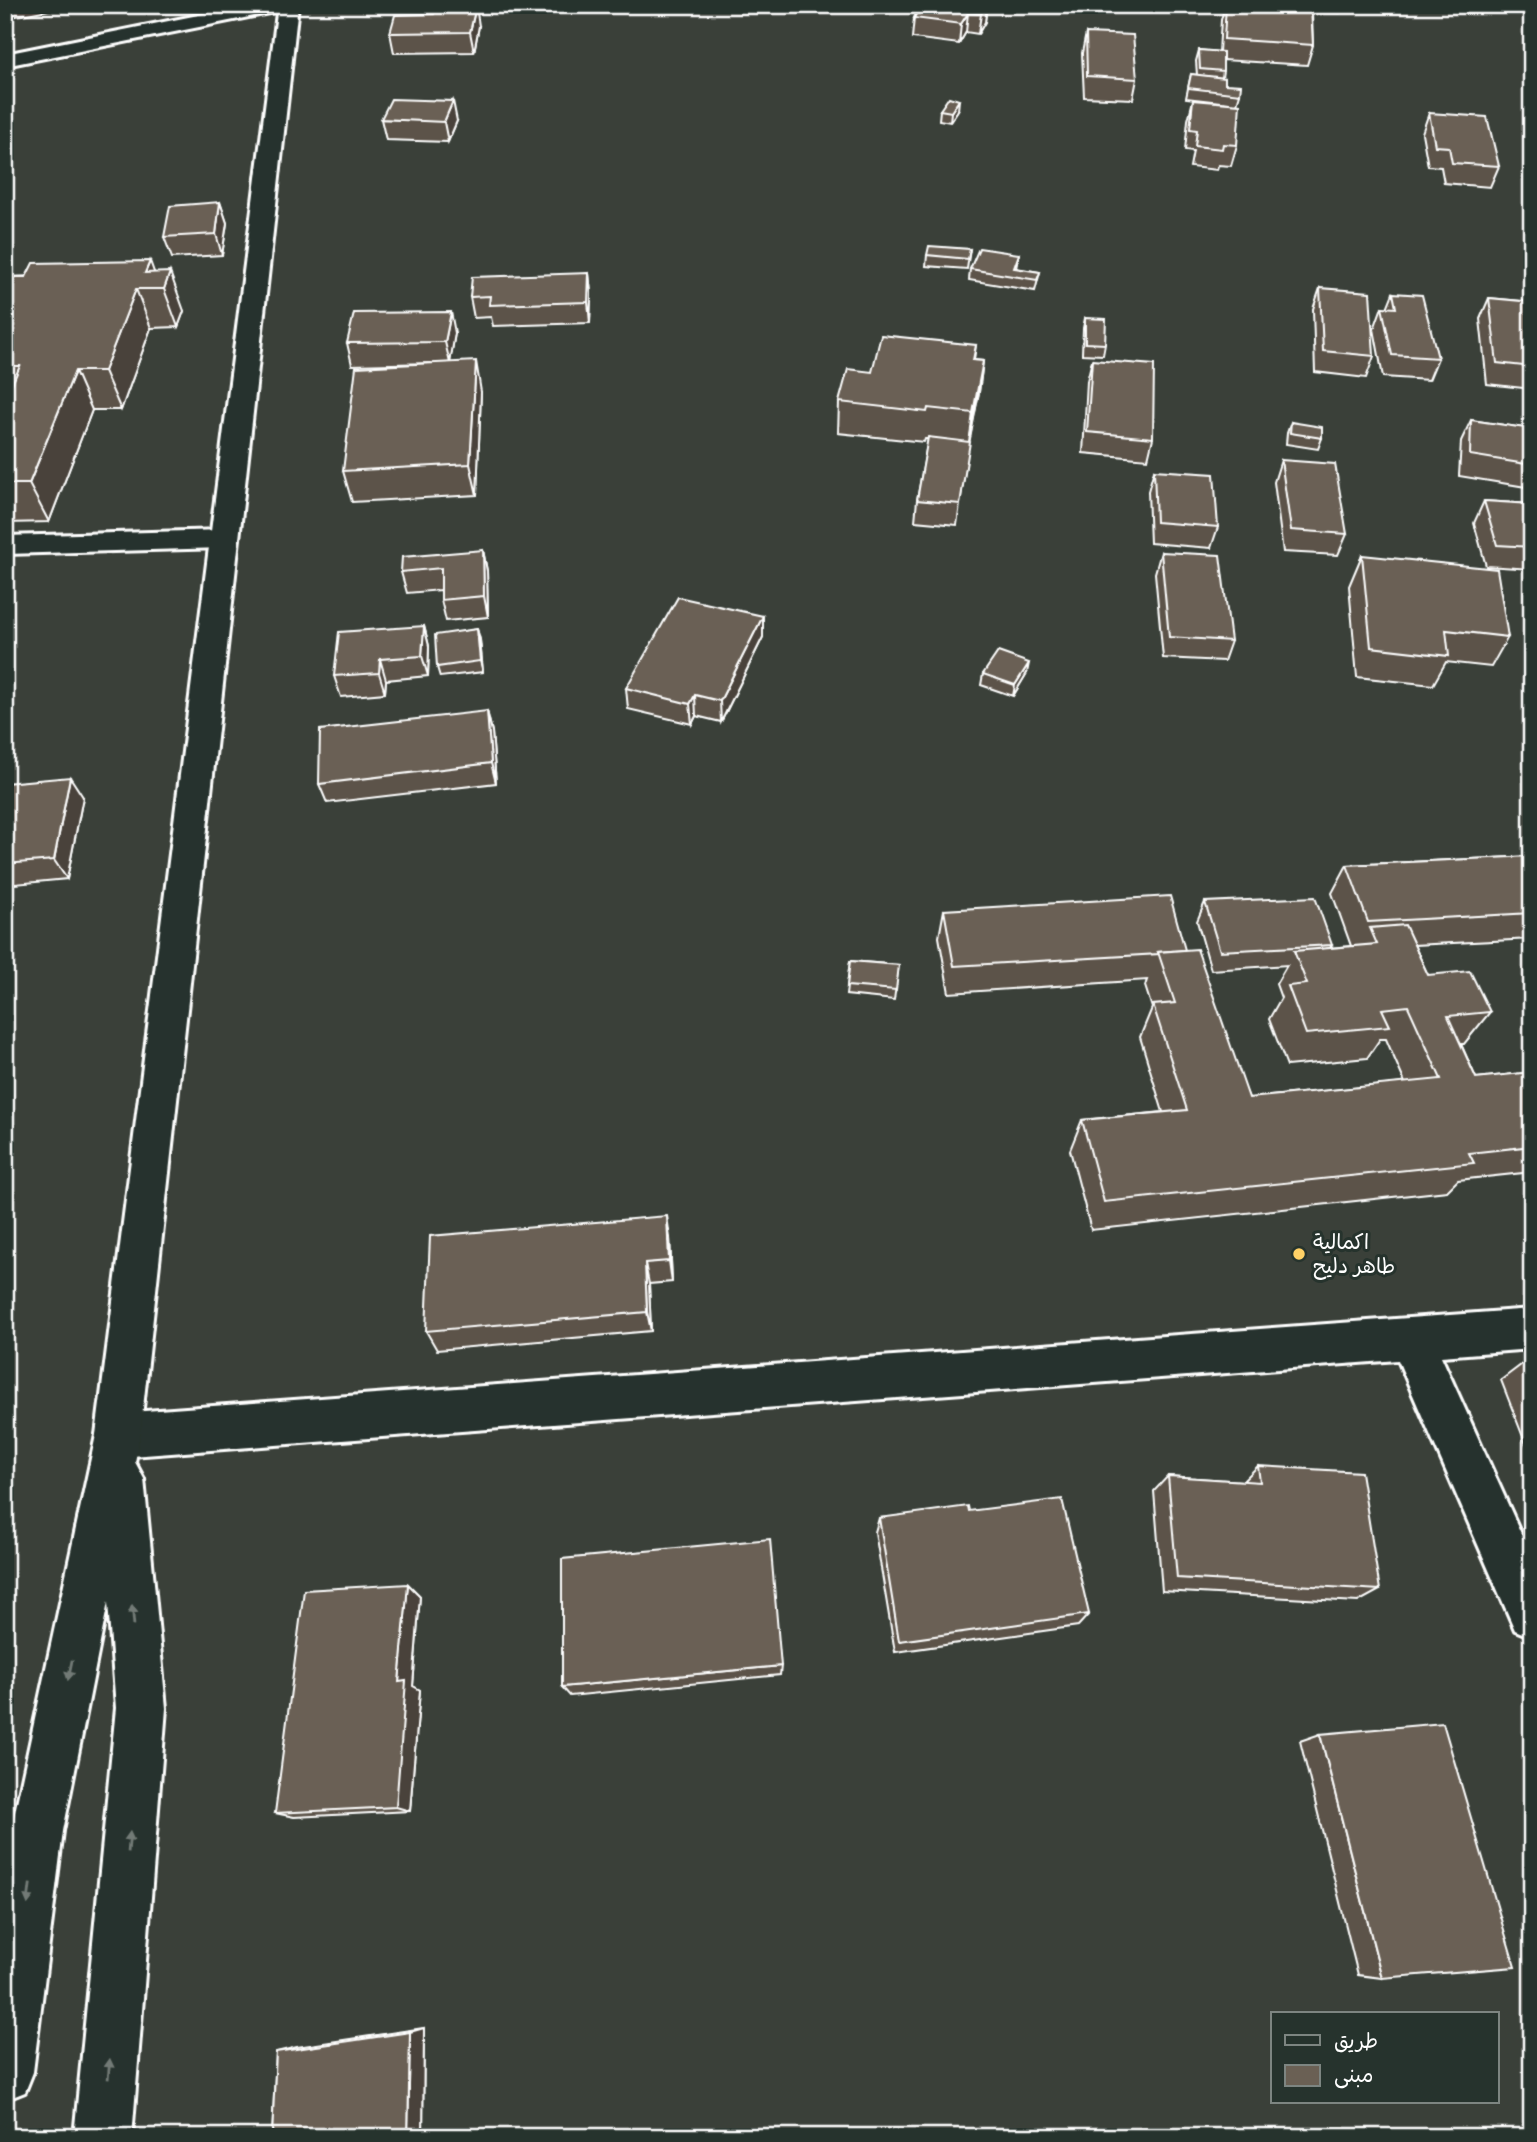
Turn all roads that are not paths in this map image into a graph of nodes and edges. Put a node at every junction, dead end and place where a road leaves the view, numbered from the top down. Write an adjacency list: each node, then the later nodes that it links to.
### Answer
1 (279, 5): 3 (street)
2 (288, 5): 4 (street)
3 (5, 60)
4 (225, 539): 5 (street); 8 (street)
5 (5, 545)
6 (1532, 1329): 7 (street)
7 (1411, 1339): 8 (street); 9 (street)
8 (118, 1435): 10 (street, one-way to 10); 12 (street, one-way to 8)
9 (1532, 1613)
10 (21, 1837): 11 (street, one-way to 11)
11 (5, 2072)
12 (103, 2137)

